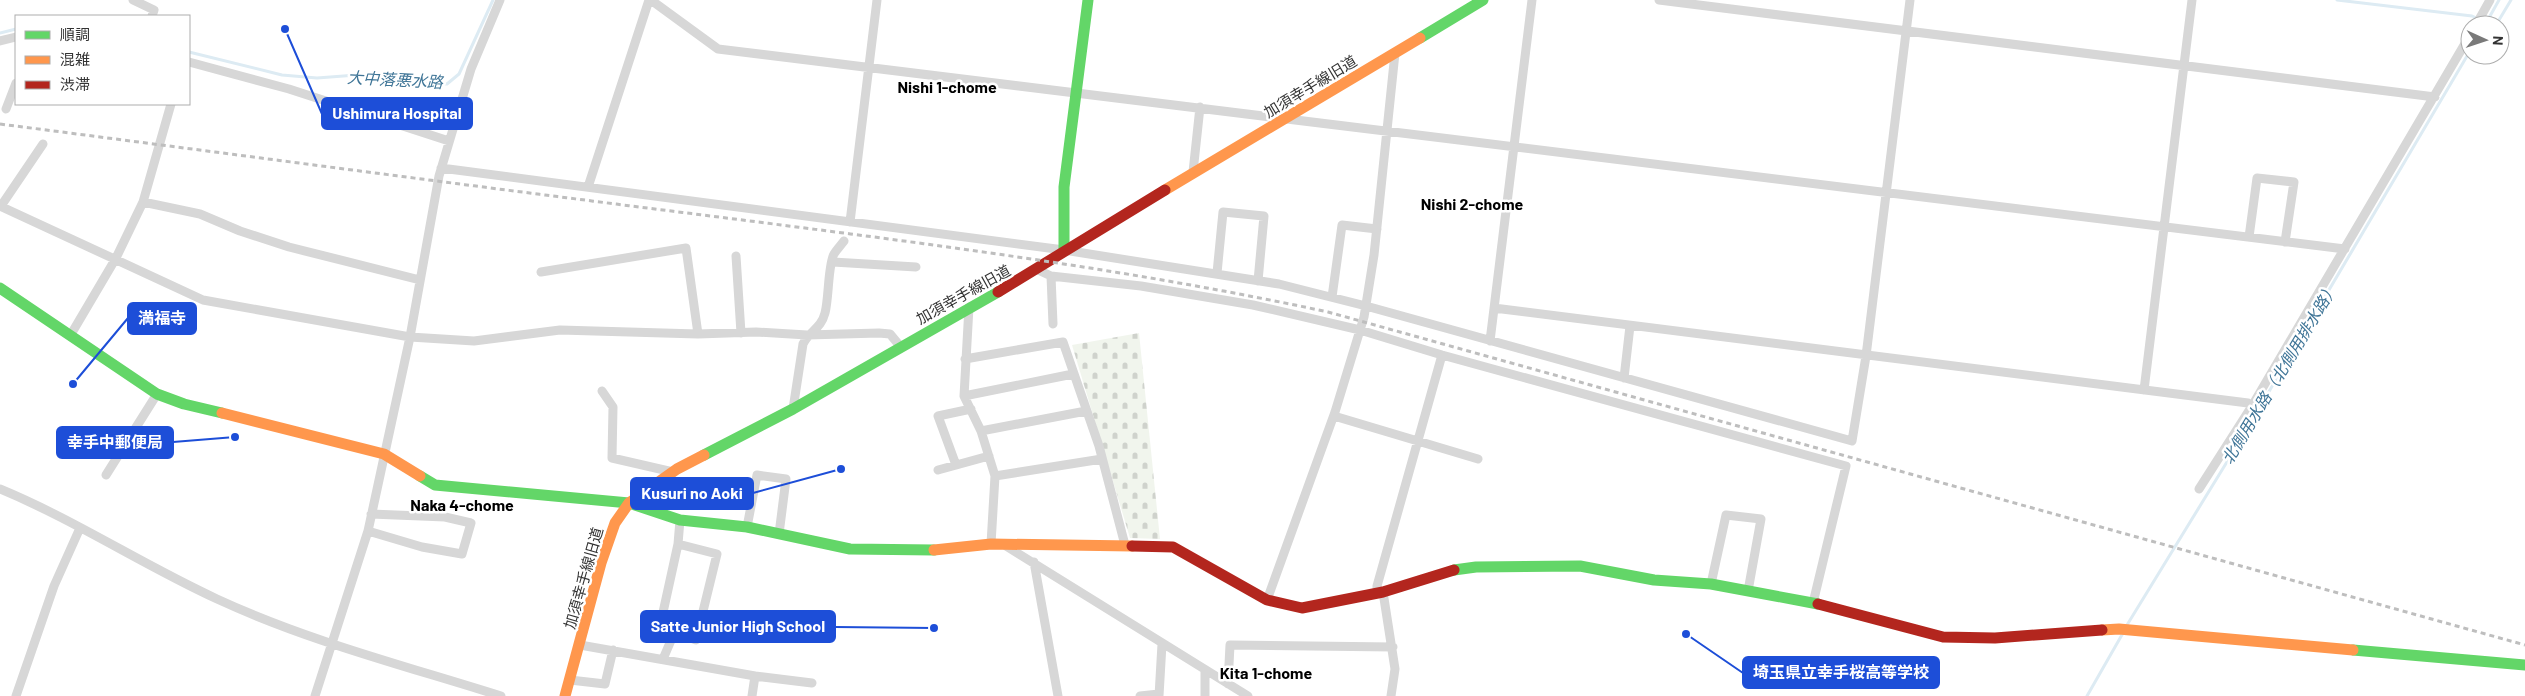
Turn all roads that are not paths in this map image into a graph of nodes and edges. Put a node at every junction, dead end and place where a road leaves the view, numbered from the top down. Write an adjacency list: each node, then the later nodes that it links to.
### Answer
1 (133, 0): 12 (street)
2 (500, 0): 30 (street)
3 (650, 0): 21 (street); 35 (street)
4 (877, 0): 21 (street)
5 (1088, 0): 23 (street)
6 (1483, 0): 17 (street, 加須幸手線旧道)
7 (1532, 0): 32 (street)
8 (1659, 0): 14 (street)
9 (1910, 0): 14 (street)
10 (2192, 0): 20 (street)
11 (2490, 0): 13 (street)
12 (152, 15)
13 (2482, 15)
14 (1906, 31): 20 (street); 36 (street)
15 (15, 37): 16 (street)
16 (0, 41)
17 (1395, 53): 28 (street, 加須幸手線旧道); 29 (street)
18 (2460, 53): 24 (street)
19 (190, 62): 30 (street)
20 (2184, 66): 24 (street); 40 (street)
21 (869, 67): 23 (street); 39 (street)
22 (15, 86): 27 (street)
23 (1077, 92): 26 (street); 46 (street)
24 (2435, 97): 45 (street)
25 (171, 105): 37 (street)
26 (1200, 107): 28 (street); 34 (street)
27 (6, 109)
28 (1286, 118): 29 (street); 34 (street, 加須幸手線旧道)
29 (1386, 131): 32 (street); 41 (street)
30 (449, 141): 33 (street)
31 (43, 144): 38 (street)
32 (1514, 148): 36 (street); 61 (street)
33 (441, 168): 35 (street); 55 (street)
34 (1193, 172): 46 (street, 加須幸手線旧道)
35 (588, 187): 39 (street)
36 (1886, 193): 40 (street); 73 (street)
37 (143, 202): 48 (street); 55 (street)
38 (1, 206): 48 (street)
39 (850, 222): 46 (street)
40 (2164, 227): 42 (street); 77 (street)
41 (1377, 229): 58 (street); 59 (street)
42 (2249, 237): 44 (street); 44 (street)
43 (844, 241): 49 (street)
44 (2285, 242): 45 (street)
45 (2345, 249): 81 (street)
46 (1064, 250): 51 (street, 加須幸手線旧道); 53 (street)
47 (736, 256): 65 (street)
48 (116, 258): 68 (street); 69 (street)
49 (833, 262): 50 (street); 67 (street)
50 (916, 266)
51 (1036, 270): 54 (street); 60 (street, 加須幸手線旧道)
52 (541, 272): 66 (street)
53 (1217, 274): 56 (street); 56 (street)
54 (1051, 276): 62 (street); 64 (street)
55 (420, 280): 69 (street)
56 (1258, 280): 58 (street)
57 (0, 288): 68 (street)
58 (1332, 298): 59 (street)
59 (1366, 306): 64 (street); 70 (street)
60 (969, 308): 71 (street, 加須幸手線旧道); 74 (street)
61 (1494, 308): 63 (street); 70 (street)
62 (1053, 324)
63 (1630, 326): 73 (street); 76 (street)
64 (1360, 330): 72 (street); 85 (street)
65 (740, 333): 66 (street); 67 (street)
66 (698, 334): 69 (street)
67 (807, 335): 71 (street); 82 (street)
68 (70, 336): 79 (street)
69 (410, 337): 88 (street)
70 (1490, 341): 76 (street)
71 (900, 346): 82 (street, 加須幸手線旧道)
72 (1442, 356): 87 (street); 115 (street)
73 (1866, 356): 76 (street); 77 (street)
74 (965, 359): 75 (street); 80 (street)
75 (1073, 374): 80 (street); 84 (street)
76 (1624, 378)
77 (2144, 390): 81 (street)
78 (602, 391): 94 (street)
79 (157, 394): 88 (street); 95 (street)
80 (964, 396): 83 (street)
81 (2252, 406): 98 (street)
82 (793, 409): 94 (street, 加須幸手線旧道)
83 (971, 409): 86 (street); 92 (street)
84 (1086, 411): 86 (street); 90 (street)
85 (1334, 416): 87 (street); 114 (street)
86 (981, 431): 89 (street)
87 (1416, 442): 91 (street); 113 (street)
88 (384, 454): 99 (street); 100 (street)
89 (989, 456): 92 (street); 96 (street)
90 (1102, 459): 96 (street); 108 (street)
91 (1478, 459)
92 (956, 465): 93 (street)
93 (938, 470)
94 (674, 472): 99 (street, 加須幸手線旧道)
95 (106, 475)
96 (995, 476): 107 (street)
97 (0, 489): 103 (street)
98 (2199, 489)
99 (629, 503): 101 (street); 119 (street, 加須幸手線旧道)
100 (371, 514): 104 (street); 104 (street)
101 (680, 520): 102 (street); 106 (street)
102 (747, 527): 105 (street); 105 (street)
103 (80, 528): 117 (street); 130 (street)
104 (368, 531): 117 (street)
105 (779, 534): 107 (street)
106 (678, 544): 116 (street); 116 (street)
107 (991, 544): 109 (street)
108 (1125, 545): 109 (street); 114 (street)
109 (1006, 546): 110 (street)
110 (1034, 562): 118 (street); 135 (street)
111 (1711, 584): 112 (street); 112 (street); 113 (street)
112 (1748, 591): 115 (street)
113 (1380, 593): 114 (street); 120 (street)
114 (1267, 600)
115 (1813, 603): 123 (street)
116 (675, 631): 122 (street)
117 (331, 644): 131 (street); 132 (street)
118 (1162, 644): 124 (street); 129 (street)
119 (580, 645): 121 (street); 126 (street, 加須幸手線旧道)
120 (1392, 647): 128 (street); 139 (street)
121 (613, 650): 122 (street); 126 (street)
122 (663, 659): 125 (street)
123 (2525, 665)
124 (1205, 670): 128 (street); 137 (street)
125 (755, 676): 127 (street); 134 (street)
126 (570, 680): 133 (street, 加須幸手線旧道)
127 (812, 683)
128 (1228, 684): 138 (street)
129 (1159, 695): 136 (street)
130 (16, 696)
131 (315, 696)
132 (501, 696)
133 (565, 696)
134 (752, 696)
135 (1058, 696)
136 (1140, 696)
137 (1205, 696)
138 (1248, 696)
139 (1392, 696)

